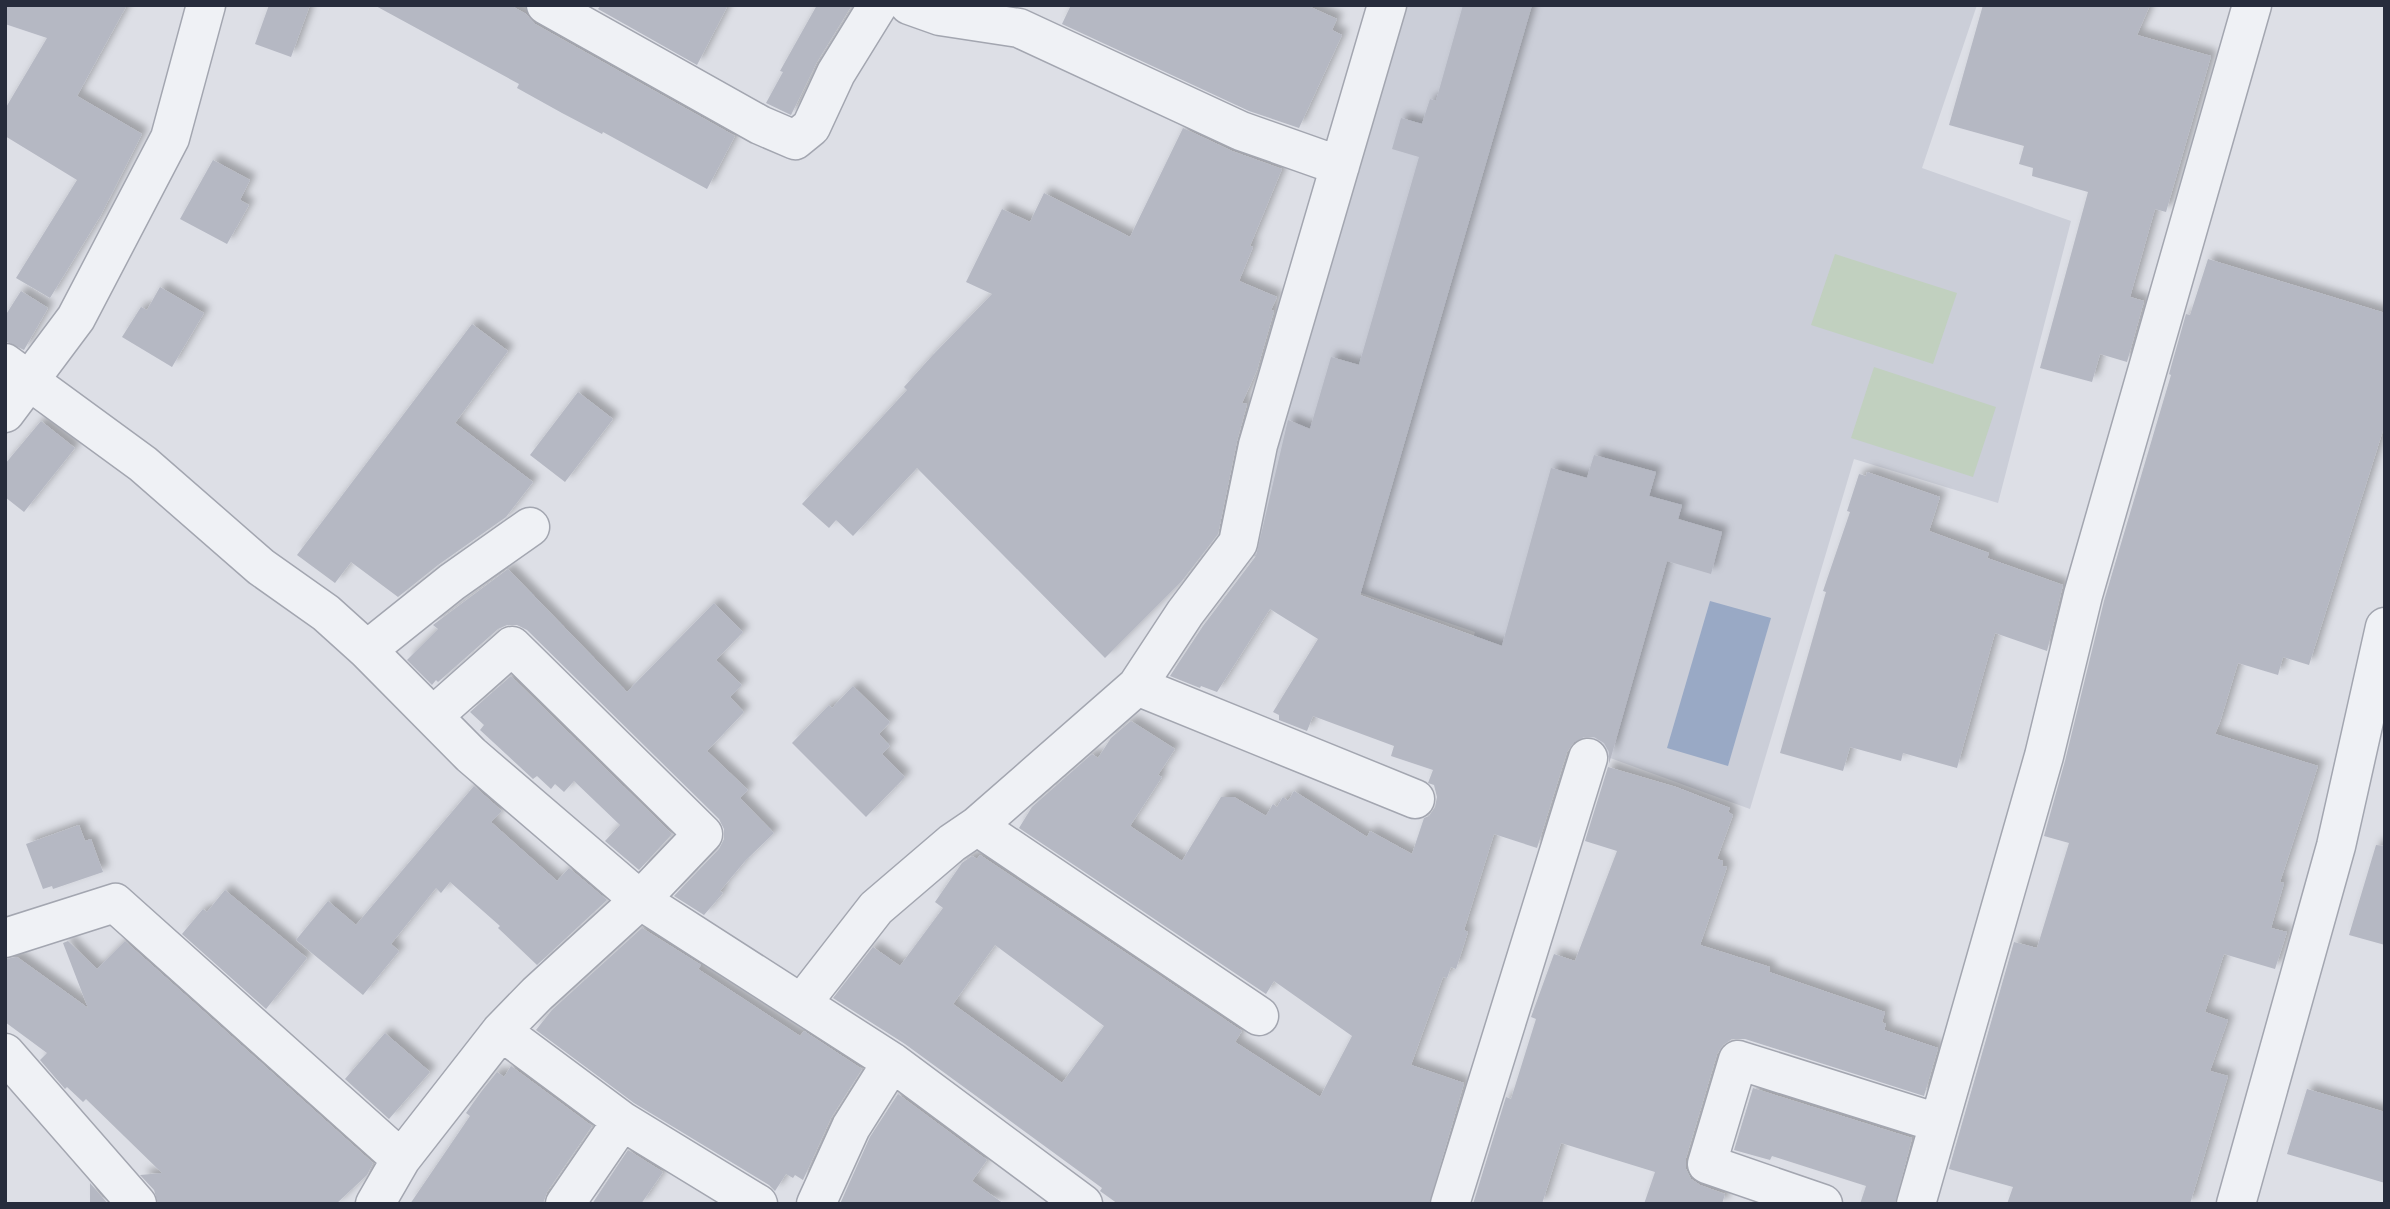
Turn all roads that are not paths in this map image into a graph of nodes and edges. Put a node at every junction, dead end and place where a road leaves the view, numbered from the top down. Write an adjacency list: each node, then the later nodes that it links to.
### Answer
1 (206, 5): 9 (street)
2 (878, 5): 5 (street)
3 (909, 5): 7 (street)
4 (2252, 5): 27 (street)
5 (562, 9)
6 (1376, 9): 8 (street)
7 (1025, 17): 8 (street)
8 (1340, 166): 14 (street)
9 (18, 372): 10 (street); 13 (street)
10 (5, 413)
11 (530, 527): 13 (street)
12 (2385, 627): 38 (street)
13 (367, 650): 15 (street)
14 (1137, 686): 17 (street); 18 (street)
15 (433, 716): 19 (street); 19 (street)
16 (1588, 758): 35 (street)
17 (1415, 799)
18 (977, 827): 21 (street); 22 (street)
19 (640, 900): 21 (street); 23 (street)
20 (5, 938): 28 (street)
21 (802, 1003): 25 (street)
22 (1259, 1016)
23 (501, 1031): 26 (street); 28 (street)
24 (5, 1053): 30 (street)
25 (892, 1062): 33 (street); 34 (street)
26 (622, 1121): 29 (street); 32 (street)
27 (1938, 1123): 36 (street); 37 (street)
28 (401, 1160): 31 (street)
29 (742, 1200)
30 (137, 1204)
31 (375, 1204)
32 (565, 1204)
33 (816, 1204)
34 (1083, 1204)
35 (1450, 1204)
36 (1823, 1204)
37 (1916, 1204)
38 (2236, 1204)

